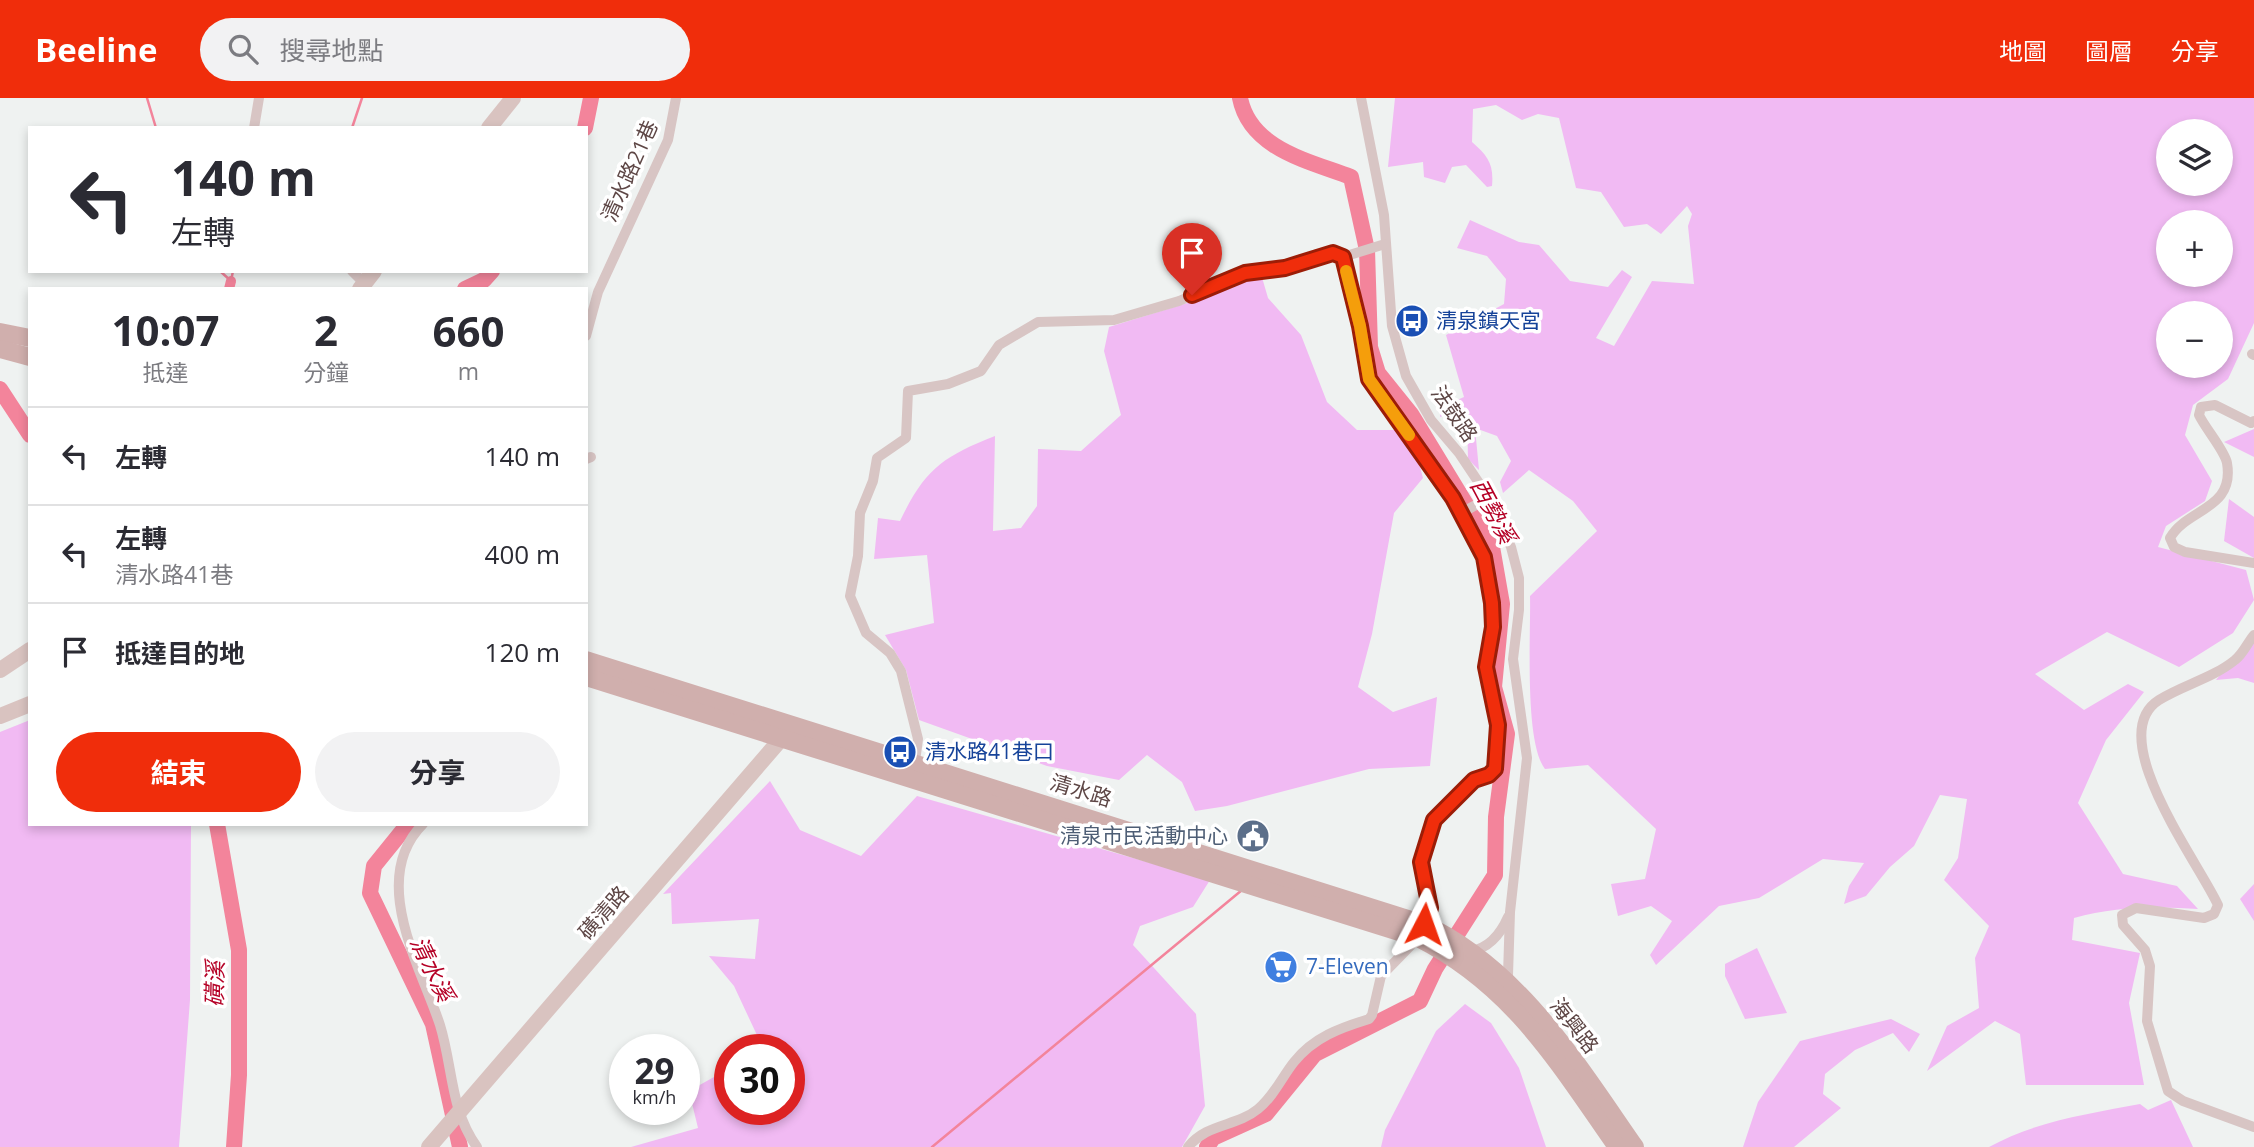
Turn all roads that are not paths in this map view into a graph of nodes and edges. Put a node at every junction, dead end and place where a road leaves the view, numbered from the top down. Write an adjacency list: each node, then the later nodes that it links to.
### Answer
1 (259, 98): 5 (street)
2 (513, 98): 6 (street)
3 (676, 98): 9 (street, 清水路21巷)
4 (1361, 98): 7 (street, 法鼓路)
5 (254, 126)
6 (491, 126)
7 (1385, 244): 8 (street); 15 (street, 法鼓路)
8 (1343, 257): 16 (street); 28 (street)
9 (588, 329)
10 (0, 332): 11 (main road)
11 (28, 338)
12 (0, 349): 13 (main road)
13 (28, 356)
14 (2254, 421): 17 (street)
15 (1489, 498): 16 (street); 23 (street, 法鼓路)
16 (1461, 513): 25 (street)
17 (2254, 563)
18 (2254, 635): 35 (street)
19 (28, 651): 21 (street)
20 (588, 661): 27 (main road, 清水路)
21 (0, 670)
22 (588, 678): 27 (main road, 清水路)
23 (1517, 698): 25 (street); 30 (street, 法鼓路)
24 (28, 705): 26 (street)
25 (1493, 706): 31 (street)
26 (0, 716)
27 (784, 732): 28 (main road, 清水路); 34 (street, 磺清路)
28 (913, 771): 31 (main road, 清水路)
29 (421, 826): 34 (street)
30 (1510, 912): 32 (street); 33 (street, 法鼓路)
31 (1428, 934): 32 (main road, 清水路); 38 (street)
32 (1463, 952): 33 (main road, 海興路)
33 (1501, 985): 39 (main road, 海興路); 40 (main road, 海興路)
34 (459, 1113): 36 (street, 磺清路); 37 (street)
35 (2254, 1127)
36 (429, 1147)
37 (477, 1147)
38 (1188, 1147)
39 (1617, 1147)
40 (1635, 1147)

